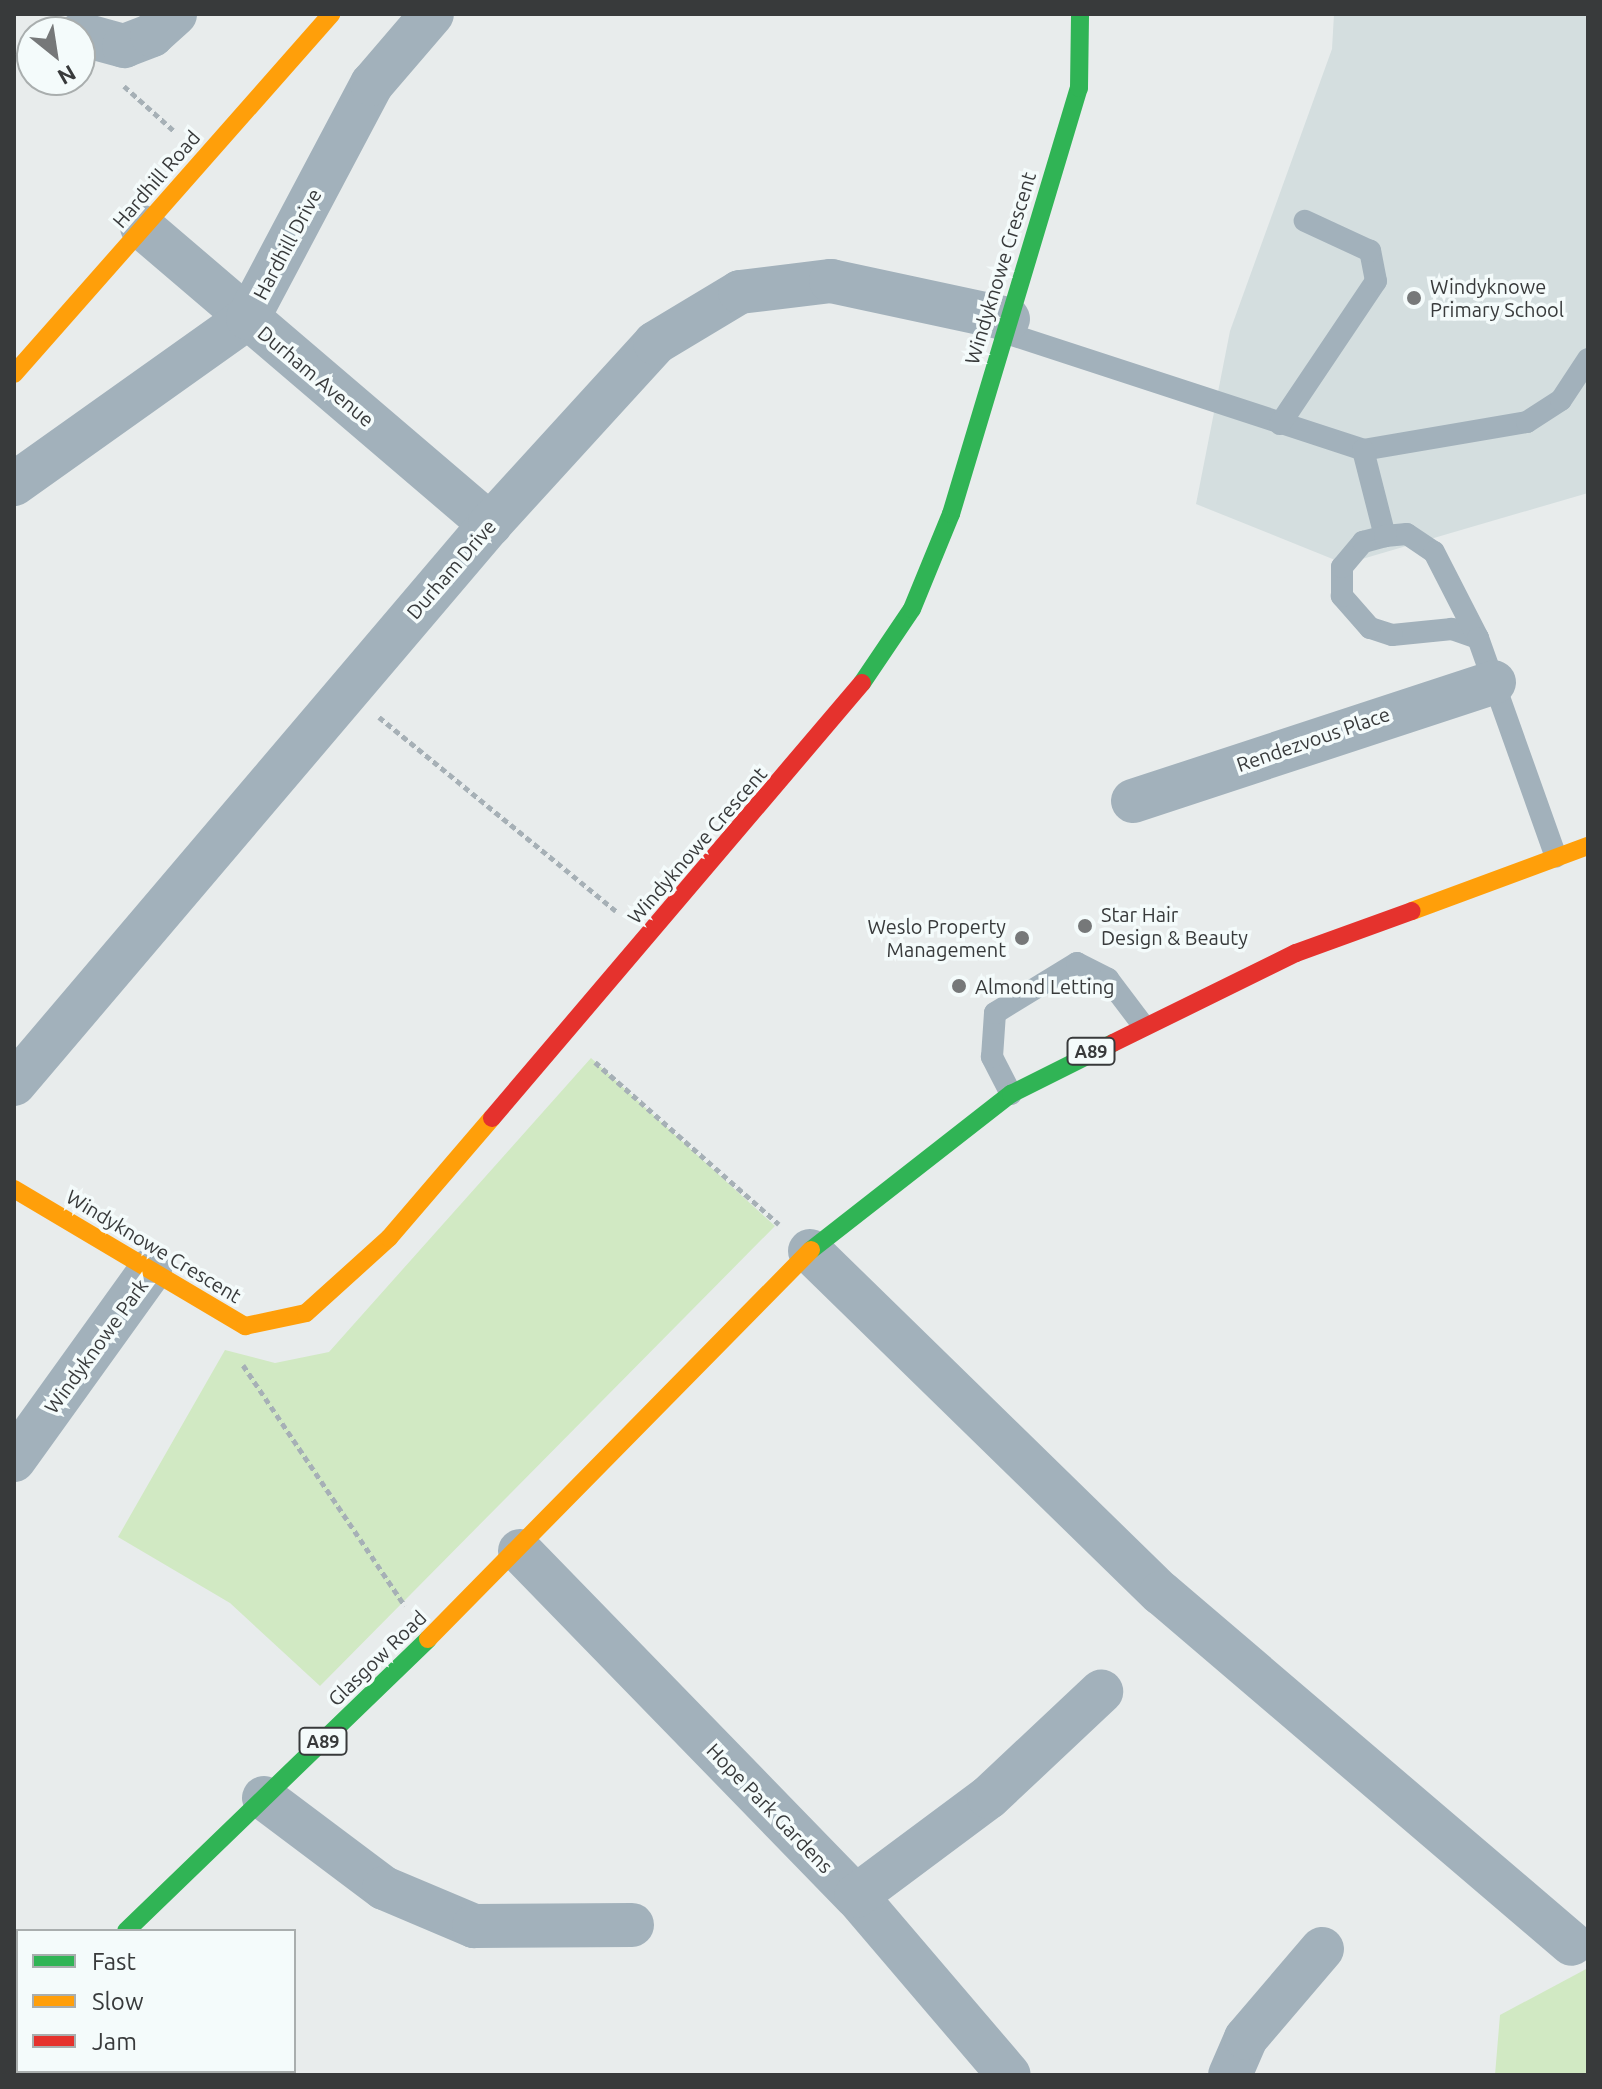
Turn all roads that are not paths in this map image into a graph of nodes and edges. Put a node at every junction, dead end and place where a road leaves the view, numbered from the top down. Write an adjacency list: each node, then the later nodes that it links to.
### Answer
1 (175, 14): 5 (street)
2 (331, 14): 7 (main road, Hardhill Road)
3 (432, 14): 8 (street, Hardhill Drive)
4 (1080, 14): 9 (main road, Windyknowe Crescent)
5 (96, 38)
6 (1305, 221): 12 (lane)
7 (142, 227): 8 (street, Durham Avenue); 11 (main road, Hardhill Road)
8 (248, 318): 14 (street, Hardhill Drive); 15 (street, Durham Avenue)
9 (1005, 325): 12 (lane); 15 (street, Durham Drive); 27 (main road, Windyknowe Crescent)
10 (1588, 359): 13 (lane)
11 (14, 374)
12 (1280, 424): 13 (lane)
13 (1363, 450): 16 (lane)
14 (14, 484)
15 (490, 524): 23 (street, Durham Drive)
16 (1385, 536): 17 (lane); 17 (lane)
17 (1478, 638): 18 (lane)
18 (1494, 682): 19 (street, Rendezvous Place); 21 (lane)
19 (1133, 801)
20 (1588, 846): 21 (main road, A89)
21 (1556, 857): 22 (main road, A89)
22 (1142, 1024): 24 (main road, A89); 24 (lane)
23 (14, 1084)
24 (1011, 1094): 26 (main road, A89)
25 (14, 1189): 27 (main road, Windyknowe Crescent)
26 (810, 1251): 29 (main road, A89); 35 (street)
27 (150, 1271): 28 (street, Windyknowe Park)
28 (14, 1460)
29 (520, 1551): 31 (main road, Glasgow Road / A89); 32 (street, Hope Park Gardens)
30 (1101, 1692): 32 (street)
31 (264, 1798): 33 (street); 34 (main road, Glasgow Road / A89)
32 (856, 1896): 37 (street, Hope Park Gardens)
33 (632, 1925)
34 (128, 1929)
35 (1572, 1944)
36 (1322, 1949): 38 (street)
37 (1009, 2075)
38 (1230, 2075)

